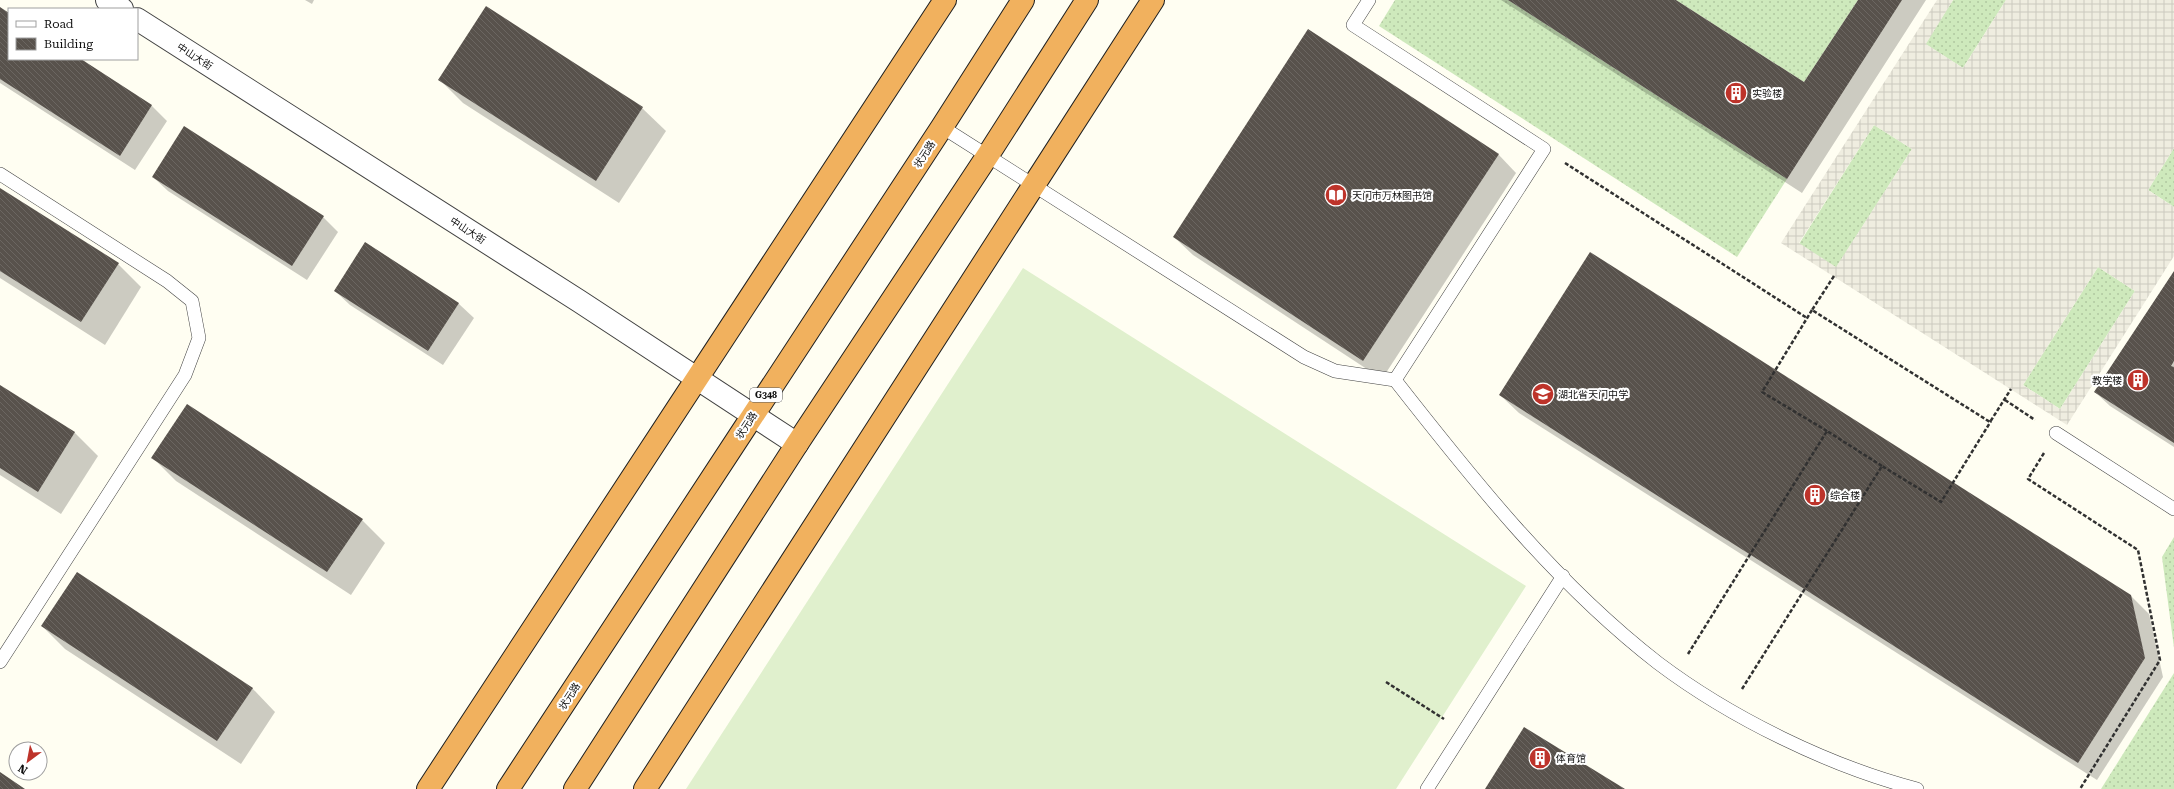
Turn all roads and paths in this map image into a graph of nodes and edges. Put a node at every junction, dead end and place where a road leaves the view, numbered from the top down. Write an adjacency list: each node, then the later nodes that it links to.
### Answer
1 (107, 0): 7 (street)
2 (945, 0): 17 (highway)
3 (1023, 0): 9 (highway, 状元路 / G348)
4 (1087, 0): 11 (highway)
5 (1153, 0): 13 (highway)
6 (1369, 0): 10 (lane)
7 (120, 8)
8 (138, 20): 17 (street, 中山大街)
9 (942, 127): 11 (lane); 21 (highway, 状元路 / G348)
10 (1544, 149): 16 (path); 18 (lane)
11 (988, 155): 13 (lane); 25 (highway)
12 (0, 174): 29 (lane)
13 (1034, 185): 18 (lane); 37 (highway)
14 (1834, 276): 15 (path)
15 (1812, 310): 16 (path); 22 (path)
16 (1807, 318): 23 (path)
17 (696, 378): 21 (street, 中山大街); 34 (highway)
18 (1395, 380): 28 (lane)
19 (2011, 389): 20 (path)
20 (2004, 400): 22 (path); 24 (path)
21 (753, 414): 25 (street, 中山大街); 35 (highway, 状元路 / G348)
22 (1991, 421): 26 (path)
23 (1828, 431): 26 (path); 30 (path)
24 (2056, 433): 27 (lane); 40 (path)
25 (797, 444): 36 (highway)
26 (1882, 466): 32 (path)
27 (2174, 509)
28 (1563, 576): 30 (lane); 33 (lane)
29 (0, 662)
30 (1675, 675): 32 (lane)
31 (1386, 682): 33 (path)
32 (1730, 709): 39 (lane)
33 (1464, 732): 38 (lane)
34 (428, 789)
35 (508, 789)
36 (576, 789)
37 (645, 789)
38 (1427, 789)
39 (1917, 789)
40 (2080, 789)

